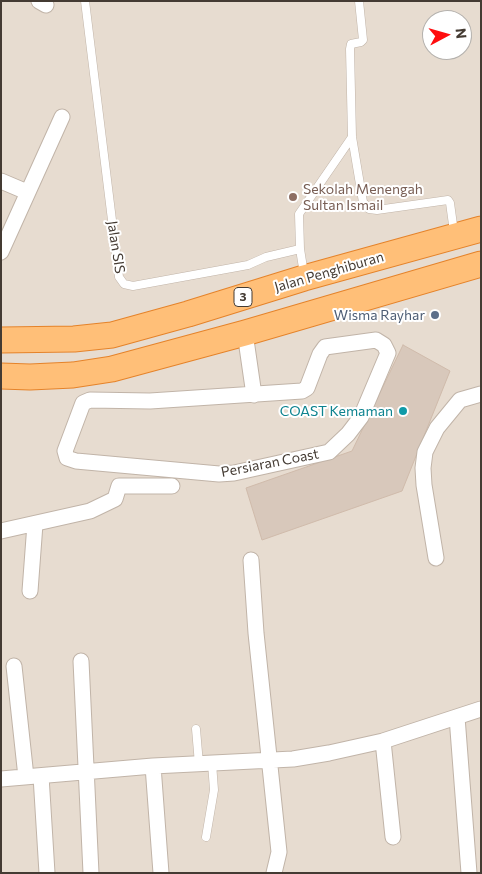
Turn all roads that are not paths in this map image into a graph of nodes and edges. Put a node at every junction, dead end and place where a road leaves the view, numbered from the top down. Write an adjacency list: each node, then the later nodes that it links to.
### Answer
1 (85, 1): 9 (lane, Jalan SIS)
2 (359, 1): 4 (lane)
3 (62, 117): 6 (street)
4 (352, 137): 8 (lane); 9 (lane)
5 (1, 181): 6 (street)
6 (27, 192): 10 (street)
7 (481, 228): 8 (highway, Jalan Penghiburan / 3)
8 (455, 236): 12 (highway, Jalan Penghiburan / 3)
9 (300, 249): 12 (lane)
10 (1, 252)
11 (481, 264): 13 (highway)
12 (304, 278): 14 (highway, Jalan Penghiburan / 3)
13 (245, 333): 15 (highway); 17 (street)
14 (1, 340)
15 (1, 376)
16 (481, 394): 21 (street)
17 (254, 395): 17 (street, Persiaran Coast)
18 (172, 486): 19 (street)
19 (35, 524): 20 (street); 23 (street)
20 (1, 531)
21 (436, 558)
22 (251, 560): 30 (street)
23 (30, 591)
24 (81, 661): 33 (street)
25 (14, 666): 34 (street)
26 (481, 709): 27 (street)
27 (457, 717): 29 (street); 42 (street)
28 (196, 728): 31 (lane)
29 (382, 740): 30 (street); 37 (street)
30 (270, 761): 31 (street); 41 (street)
31 (206, 764): 32 (street); 36 (lane)
32 (153, 766): 33 (street); 40 (street)
33 (87, 772): 34 (street); 39 (street)
34 (34, 777): 35 (street); 38 (street)
35 (1, 779)
36 (206, 837)
37 (393, 837)
38 (47, 873)
39 (91, 873)
40 (161, 873)
41 (274, 873)
42 (469, 873)

